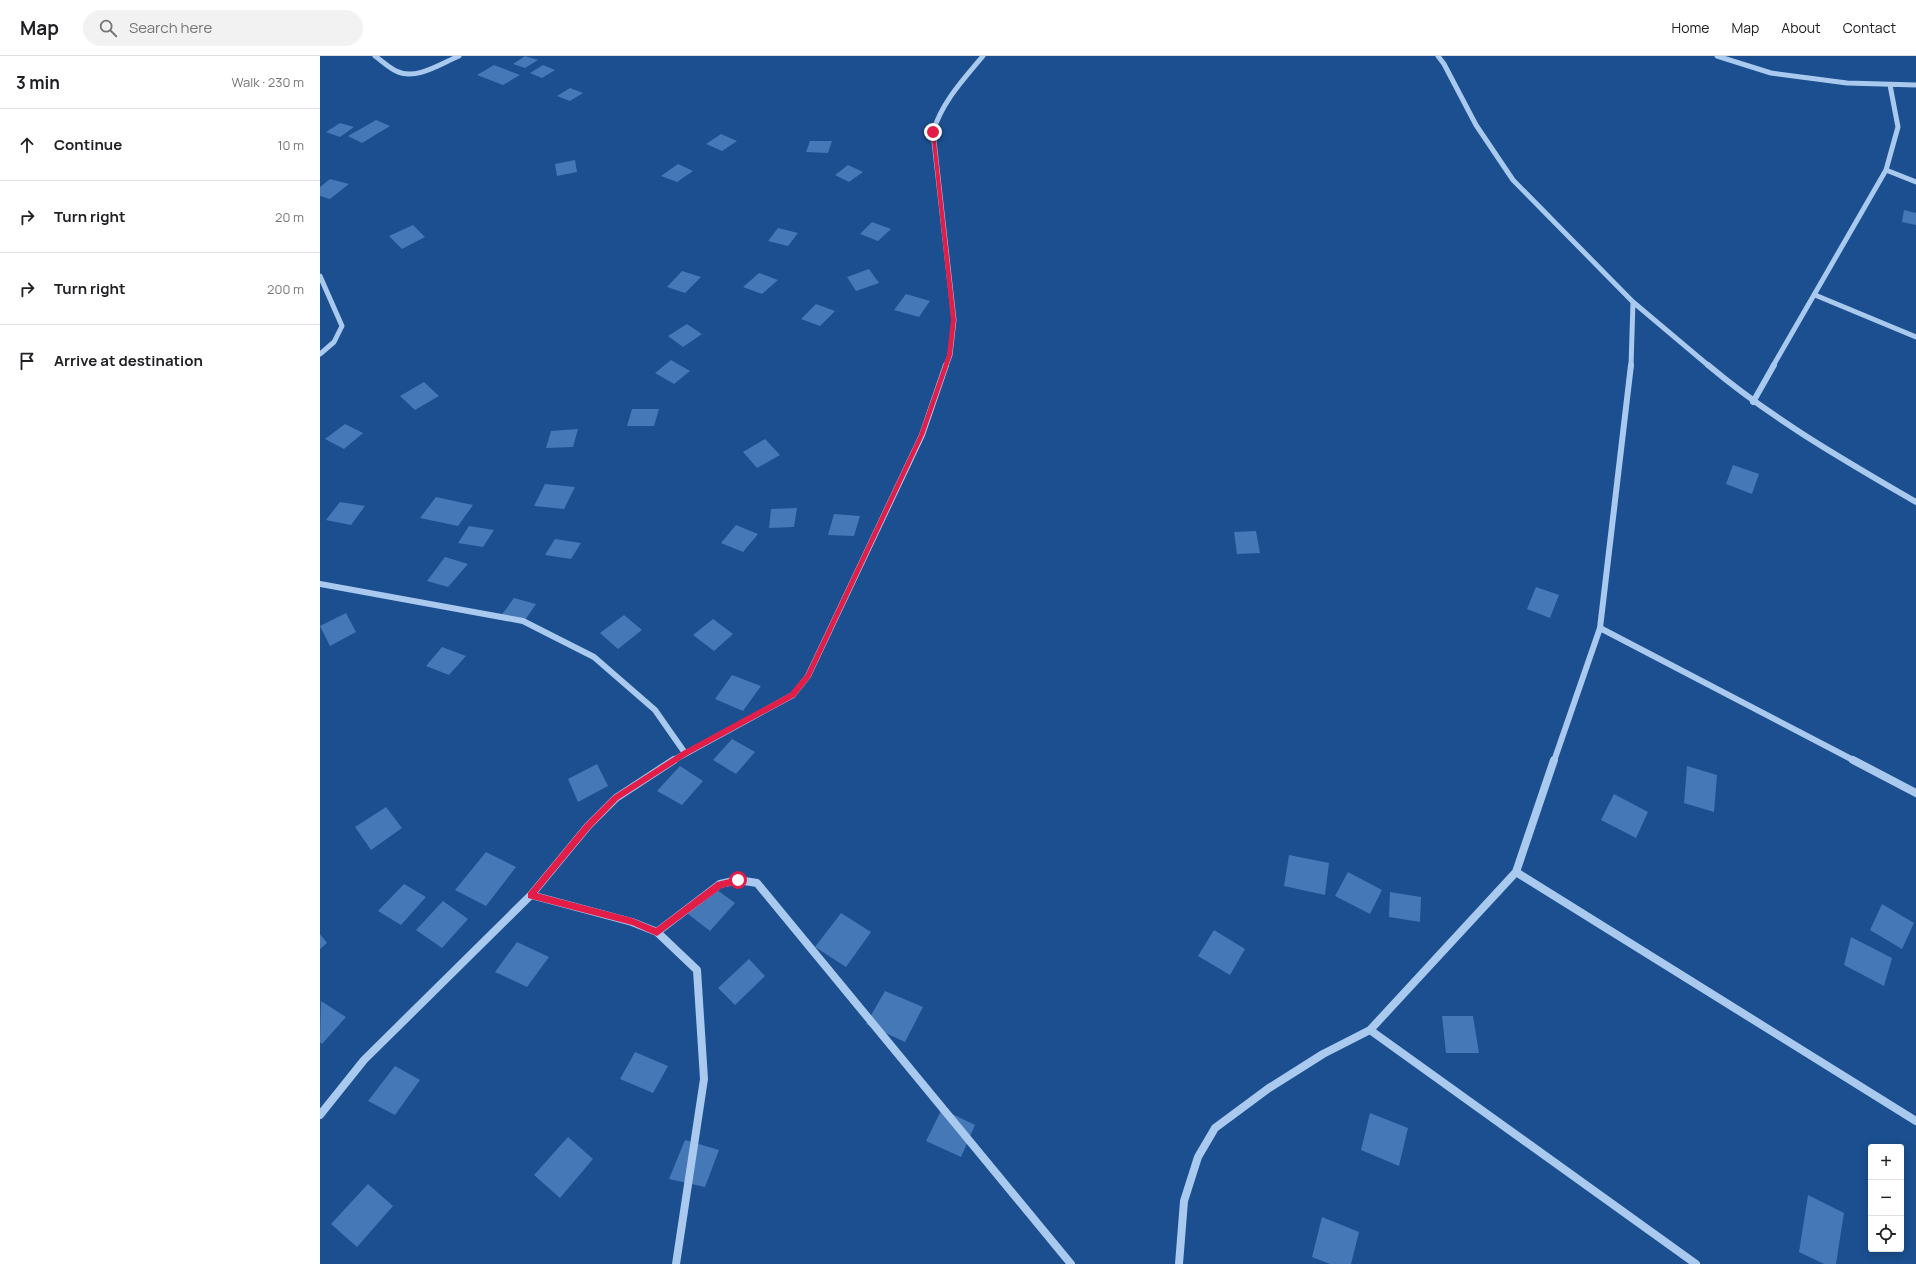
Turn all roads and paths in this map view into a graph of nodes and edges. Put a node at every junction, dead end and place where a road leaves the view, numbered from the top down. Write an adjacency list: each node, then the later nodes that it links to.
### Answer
1 (375, 56): 2 (street)
2 (459, 56)
3 (983, 56): 19 (street)
4 (1438, 56): 12 (street)
5 (1717, 56): 6 (street)
6 (1890, 85): 7 (street); 8 (street)
7 (1916, 85)
8 (1886, 170): 9 (street); 11 (street)
9 (1916, 182)
10 (320, 276): 14 (street)
11 (1815, 295): 13 (street); 15 (street)
12 (1633, 302): 15 (street); 18 (street)
13 (1916, 337)
14 (320, 354)
15 (1753, 402): 16 (street)
16 (1916, 502)
17 (320, 584): 19 (street)
18 (1600, 628): 20 (street); 21 (street)
19 (685, 753): 22 (street)
20 (1916, 793)
21 (1516, 872): 24 (street); 26 (street)
22 (531, 895): 23 (street); 25 (street)
23 (657, 932): 27 (street); 28 (street)
24 (1370, 1030): 29 (street); 30 (street)
25 (320, 1115)
26 (1916, 1121)
27 (676, 1264)
28 (1071, 1264)
29 (1179, 1264)
30 (1696, 1264)

